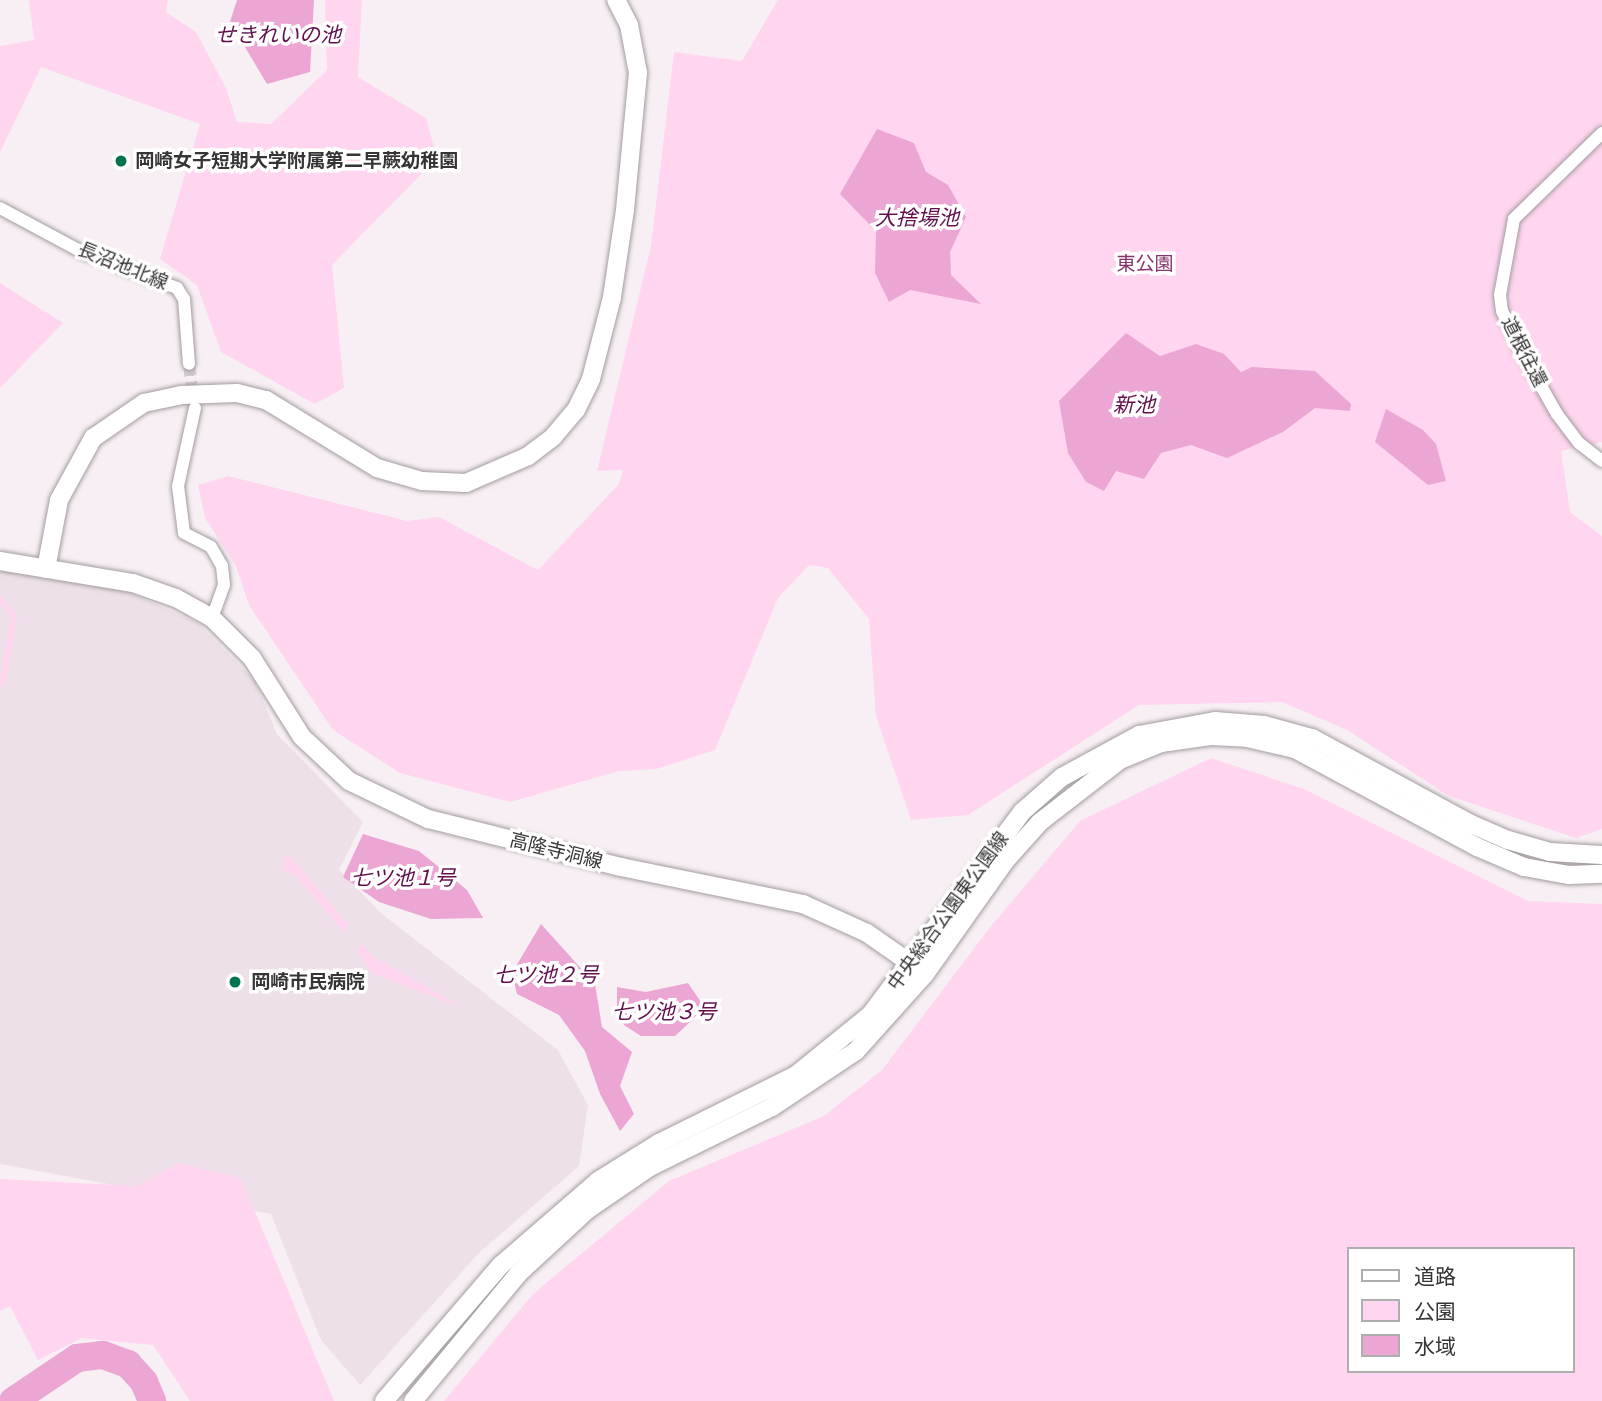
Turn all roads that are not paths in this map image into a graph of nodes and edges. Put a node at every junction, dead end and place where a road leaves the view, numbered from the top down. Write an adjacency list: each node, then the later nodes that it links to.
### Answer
1 (616, 0): 8 (street)
2 (1602, 133): 6 (street, 道根往還)
3 (0, 208): 4 (street, 長沼池北線)
4 (189, 364)
5 (195, 408): 9 (street)
6 (1602, 461)
7 (0, 561): 8 (street)
8 (46, 569): 9 (street)
9 (212, 618): 12 (street, 高隆寺洞線)
10 (1602, 855): 12 (street, 中央総合公園東公園線)
11 (1602, 874): 12 (street)
12 (918, 969): 13 (street, 中央総合公園東公園線); 14 (street)
13 (384, 1401)
14 (413, 1401)

